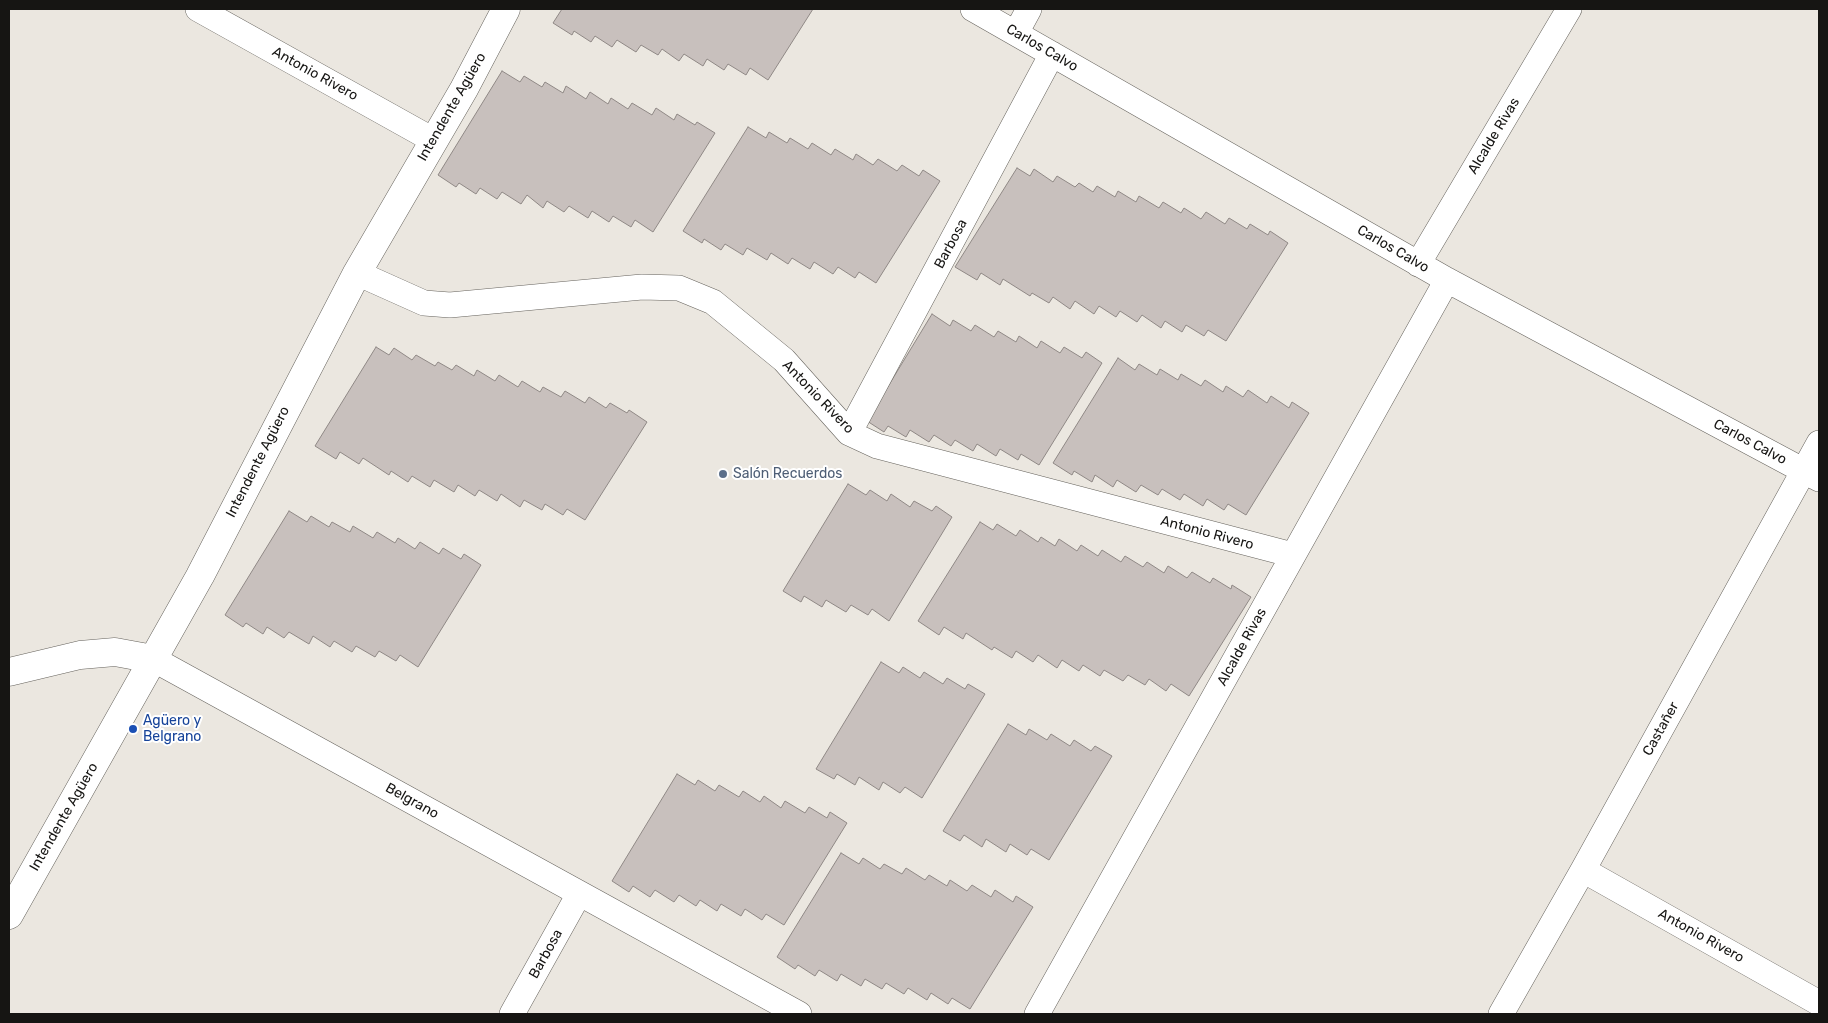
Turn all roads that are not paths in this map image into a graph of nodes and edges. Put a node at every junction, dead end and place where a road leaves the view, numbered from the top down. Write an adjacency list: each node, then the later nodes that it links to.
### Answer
1 (198, 9): 8 (street, Antonio Rivero)
2 (506, 9): 8 (street, Intendente Agüero)
3 (973, 9): 6 (street, Carlos Calvo)
4 (1029, 9): 6 (street)
5 (1569, 9): 9 (street, Alcalde Rivas)
6 (1016, 33): 7 (street, Carlos Calvo)
7 (1052, 54): 9 (street, Carlos Calvo); 12 (street, Barbosa)
8 (433, 140): 10 (street, Intendente Agüero)
9 (1418, 264): 11 (street, Carlos Calvo)
10 (357, 273): 12 (street, Antonio Rivero); 16 (street, Intendente Agüero)
11 (1448, 280): 14 (street, Carlos Calvo); 15 (street, Alcalde Rivas)
12 (849, 433): 15 (street, Antonio Rivero)
13 (1819, 443): 14 (street, Castañer)
14 (1811, 475): 18 (street, Castañer)
15 (1293, 555): 24 (street, Alcalde Rivas)
16 (153, 659): 17 (street, Belgrano); 19 (street, Belgrano); 20 (street, Intendente Agüero)
17 (9, 672)
18 (1583, 870): 21 (street, Antonio Rivero); 25 (street, Castañer)
19 (579, 894): 22 (street, Barbosa); 23 (street, Belgrano)
20 (9, 914)
21 (1819, 1003)
22 (512, 1014)
23 (799, 1014)
24 (1037, 1014)
25 (1501, 1014)

